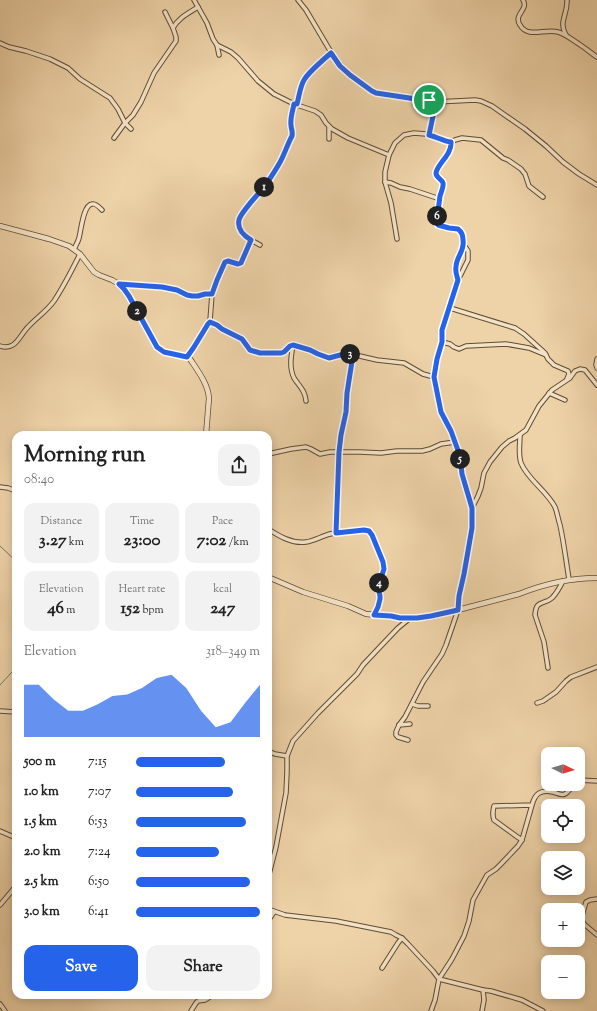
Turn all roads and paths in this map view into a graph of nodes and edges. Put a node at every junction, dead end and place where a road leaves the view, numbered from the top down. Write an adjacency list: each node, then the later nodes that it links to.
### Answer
1 (194, 0): 5 (street)
2 (298, 0): 11 (street)
3 (523, 0): 8 (street)
4 (567, 0): 8 (street)
5 (198, 7): 7 (street); 10 (street)
6 (165, 12): 7 (street)
7 (173, 28): 16 (street)
8 (566, 35): 13 (street)
9 (0, 43): 16 (street)
10 (217, 45): 12 (street); 15 (street)
11 (331, 53): 14 (street); 15 (street)
12 (219, 55)
13 (597, 57)
14 (435, 103): 19 (street); 25 (street)
15 (296, 104): 17 (street); 31 (street)
16 (124, 123): 18 (street); 20 (street)
17 (329, 127): 21 (street); 23 (street)
18 (131, 129)
19 (429, 135): 22 (street); 23 (street)
20 (114, 138)
21 (329, 139)
22 (451, 142): 26 (street); 27 (street)
23 (388, 155): 24 (street)
24 (385, 182): 27 (street); 30 (street)
25 (597, 185)
26 (543, 197)
27 (440, 199): 33 (street)
28 (102, 210): 34 (street)
29 (0, 226): 34 (street)
30 (397, 239)
31 (251, 240): 32 (street); 38 (street)
32 (260, 245)
33 (464, 245): 36 (street); 36 (street)
34 (74, 249): 35 (street)
35 (80, 254): 37 (street); 43 (street)
36 (458, 280): 39 (street)
37 (119, 284): 38 (street); 46 (street)
38 (212, 294): 40 (street)
39 (450, 308): 41 (street); 45 (street)
40 (210, 322): 42 (street); 46 (street)
41 (442, 342): 45 (street); 49 (street)
42 (293, 345): 44 (street); 54 (street)
43 (0, 346)
44 (353, 355): 49 (street); 58 (street)
45 (546, 355): 50 (street)
46 (187, 357): 55 (street)
47 (597, 359): 48 (street)
48 (597, 368)
49 (434, 377): 57 (street)
50 (566, 380): 51 (street); 52 (street)
51 (597, 385)
52 (549, 393): 53 (street); 56 (street)
53 (566, 400)
54 (306, 401)
55 (206, 431)
56 (520, 435): 62 (street); 67 (street)
57 (455, 442): 58 (street); 62 (street)
58 (339, 452): 59 (street); 64 (street)
59 (272, 453)
60 (0, 487): 61 (street)
61 (12, 490)
62 (472, 508): 68 (street)
63 (272, 532): 64 (street)
64 (336, 533): 69 (street)
65 (597, 578): 67 (street)
66 (272, 579): 69 (street)
67 (566, 580): 68 (street); 72 (street)
68 (458, 610): 70 (street); 74 (street)
69 (374, 615): 70 (street)
70 (409, 619): 82 (street)
71 (597, 667): 73 (street)
72 (548, 668)
73 (537, 703)
74 (412, 704): 75 (street); 79 (street)
75 (428, 706)
76 (0, 711): 77 (street)
77 (12, 712)
78 (410, 724): 79 (street)
79 (399, 725): 80 (street)
80 (408, 740)
81 (272, 753): 82 (street)
82 (287, 756): 92 (street)
83 (585, 780): 84 (street)
84 (597, 781)
85 (545, 791): 87 (street)
86 (545, 791): 88 (street)
87 (569, 791)
88 (532, 805): 91 (street); 91 (street)
89 (0, 831): 90 (street)
90 (12, 836)
91 (522, 840): 101 (street)
92 (272, 862)
93 (12, 891): 95 (street)
94 (597, 899): 98 (street)
95 (0, 905)
96 (274, 912): 97 (street); 99 (street)
97 (272, 915)
98 (597, 935)
99 (402, 938): 100 (street); 101 (street)
100 (382, 968)
101 (439, 979): 102 (street); 107 (street)
102 (483, 990): 108 (street); 109 (street)
103 (207, 999): 106 (street)
104 (0, 1004): 105 (street)
105 (5, 1011)
106 (191, 1011)
107 (432, 1011)
108 (482, 1011)
109 (543, 1011)

